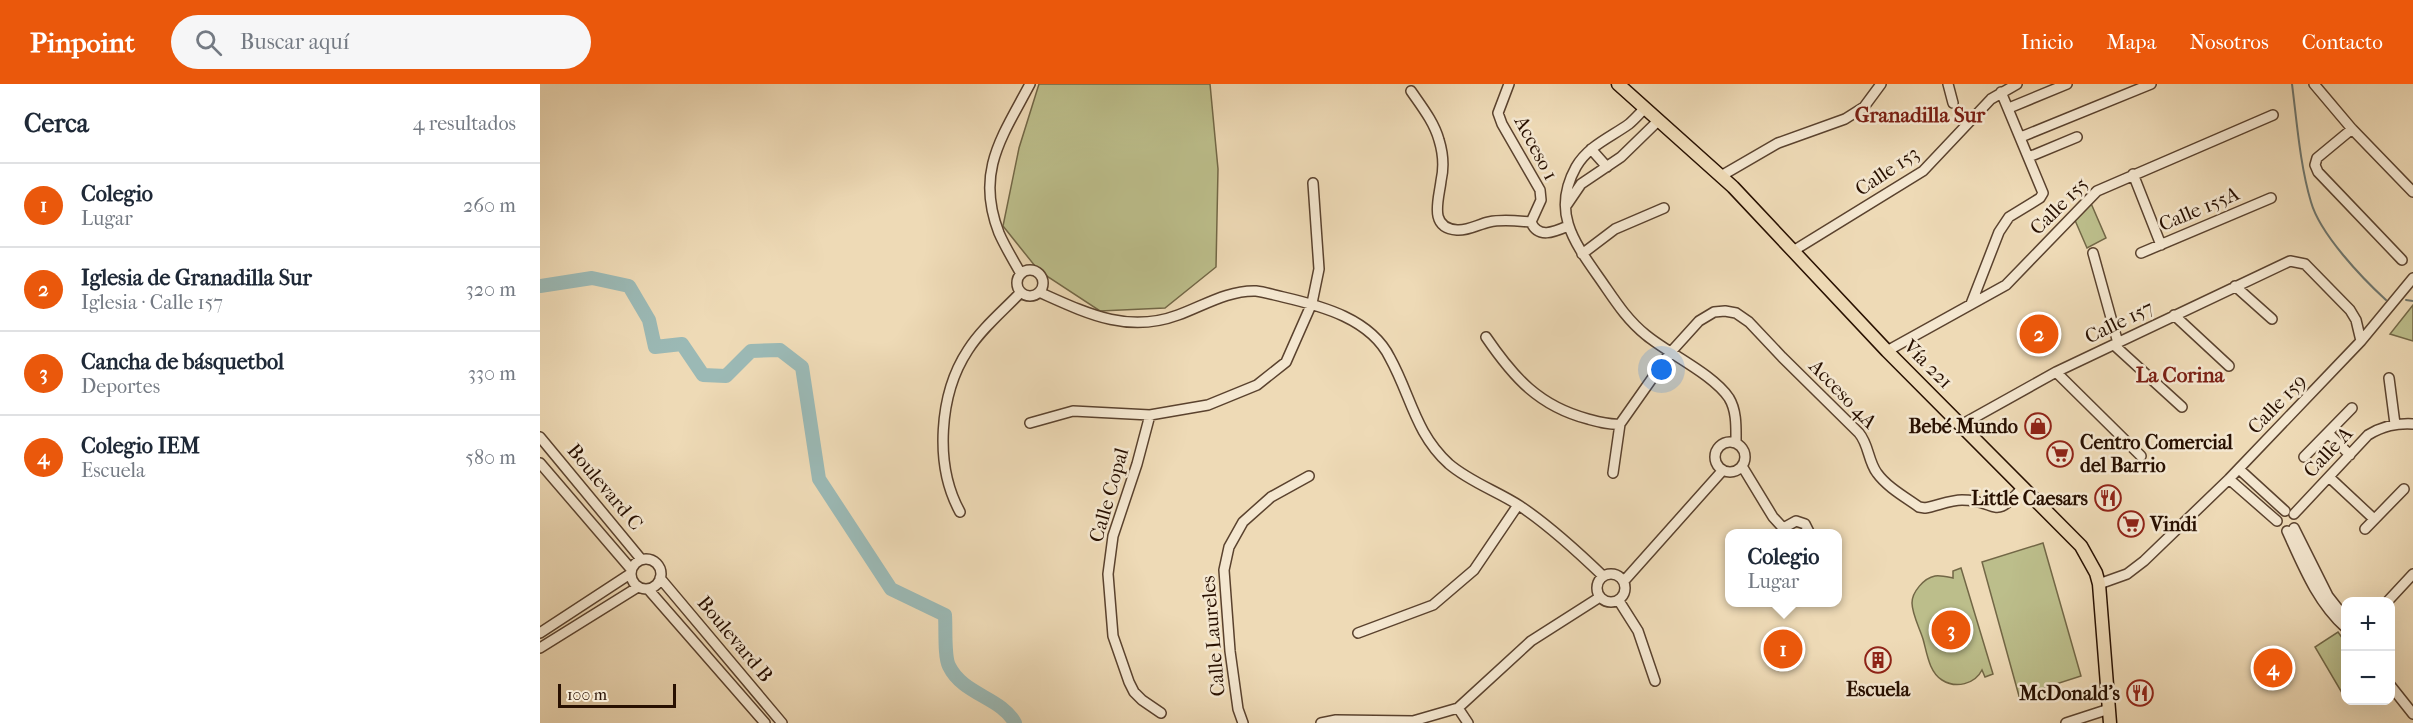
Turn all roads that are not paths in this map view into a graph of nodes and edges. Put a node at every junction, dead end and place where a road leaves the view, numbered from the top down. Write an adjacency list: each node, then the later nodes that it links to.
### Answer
1 (1030, 84): 38 (street)
2 (1509, 84): 30 (street, Acceso 1)
3 (1618, 84): 13 (main road, Vía 221)
4 (1881, 84): 24 (street)
5 (1948, 84): 12 (street)
6 (2017, 84): 11 (street, Calle 153)
7 (2067, 84): 14 (street)
8 (2151, 84): 18 (street)
9 (2314, 84): 17 (street)
10 (1411, 92): 30 (street)
11 (2001, 92): 14 (street); 33 (street, Calle 153)
12 (1953, 103)
13 (1645, 108): 16 (main road, Vía 221); 20 (street)
14 (2008, 108): 18 (street)
15 (2273, 115): 23 (street, Calle 155)
16 (1659, 120): 22 (street); 24 (main road, Vía 221)
17 (2352, 129): 26 (street); 37 (street)
18 (2020, 137): 21 (street)
19 (2077, 137): 21 (street)
20 (1591, 149): 22 (street); 28 (street)
21 (2029, 157): 44 (street)
22 (1607, 168): 28 (street)
23 (2133, 174): 32 (street); 44 (street, Calle 155)
24 (1721, 176): 33 (main road, Vía 221)
25 (1312, 183): 43 (street)
26 (2413, 192)
27 (2271, 198): 32 (street, Calle 155A)
28 (1565, 208): 31 (street)
29 (1664, 208): 35 (street)
30 (1531, 222): 31 (street)
31 (1568, 226): 35 (street)
32 (2162, 245): 34 (street, Calle 155A)
33 (1793, 251): 50 (main road, Vía 221)
34 (2141, 253)
35 (1582, 254): 51 (street)
36 (2093, 254): 49 (street)
37 (2403, 261)
38 (1021, 274): 41 (street); 42 (street)
39 (2413, 278): 48 (street, Calle 159)
40 (2235, 286): 45 (street, Calle 157); 46 (street); 48 (street, Calle 157)
41 (1021, 292): 42 (street); 80 (street)
42 (1039, 292): 43 (street)
43 (1312, 303): 57 (street); 79 (street)
44 (1971, 304): 50 (street, Calle 155)
45 (2174, 315): 49 (street, Calle 157); 52 (street)
46 (2272, 319)
47 (1486, 337): 59 (street)
48 (2361, 341): 71 (street, Calle 159)
49 (2116, 344): 53 (street, Calle 157); 55 (street)
50 (1887, 351): 62 (main road, Vía 221)
51 (1670, 353): 59 (street); 65 (street); 77 (street, Acceso 4A)
52 (2229, 366)
53 (2056, 372): 62 (street, Calle 157); 67 (street)
54 (2389, 378): 60 (street)
55 (2182, 407)
56 (2352, 408): 63 (street)
57 (1150, 415): 58 (street); 109 (street, Calle Copal)
58 (1030, 423)
59 (1620, 424): 73 (street)
60 (2395, 424): 61 (street); 66 (street, Calle A)
61 (2413, 424)
62 (1961, 425): 77 (main road, Vía 221)
63 (2328, 433): 66 (street); 68 (street)
64 (540, 436): 89 (street, Boulevard C)
65 (1736, 443): 70 (street); 72 (street)
66 (2350, 455): 75 (street, Calle A)
67 (2141, 456)
68 (2304, 457)
69 (540, 463): 90 (street, Boulevard C)
70 (1742, 466): 72 (street); 84 (street)
71 (2239, 469): 76 (street, Calle 159); 81 (street)
72 (1723, 470): 94 (street)
73 (1613, 473)
74 (1309, 476): 114 (street, Calle Laureles)
75 (2329, 477): 81 (street, Calle A); 82 (street)
76 (2229, 479): 83 (street); 95 (street, Calle 159)
77 (2023, 487): 95 (main road, Vía 221)
78 (2404, 489): 82 (street)
79 (1518, 505): 92 (street); 103 (street)
80 (960, 512)
81 (2289, 513): 83 (street); 87 (street)
82 (2374, 519): 88 (street)
83 (2277, 521): 87 (street)
84 (1783, 529)
85 (1787, 529): 86 (street)
86 (1809, 529)
87 (2290, 529): 100 (street); 101 (street)
88 (2365, 529)
89 (641, 559): 90 (street); 93 (street)
90 (631, 572): 96 (street); 102 (street)
91 (2413, 574): 98 (street)
92 (1603, 576): 94 (street); 97 (street)
93 (660, 578): 96 (street); 112 (street, Boulevard B)
94 (1624, 580): 99 (street)
95 (2099, 585): 108 (main road, Vía 221)
96 (643, 588): 104 (street); 111 (street, Boulevard B)
97 (1600, 597): 99 (street); 107 (street)
98 (2392, 597)
99 (1619, 601): 105 (street)
100 (2341, 613)
101 (2341, 623)
102 (540, 633)
103 (1358, 633)
104 (541, 645)
105 (1655, 681)
106 (2395, 690): 110 (street)
107 (1458, 708): 115 (street); 116 (street)
108 (2109, 709): 117 (street); 118 (main road, Vía 221)
109 (1161, 713)
110 (2413, 714)
111 (765, 723)
112 (782, 723): 113 (street, Boulevard B)
113 (790, 723)
114 (1243, 723)
115 (1321, 723)
116 (1468, 723)
117 (2066, 723)
118 (2110, 723)

